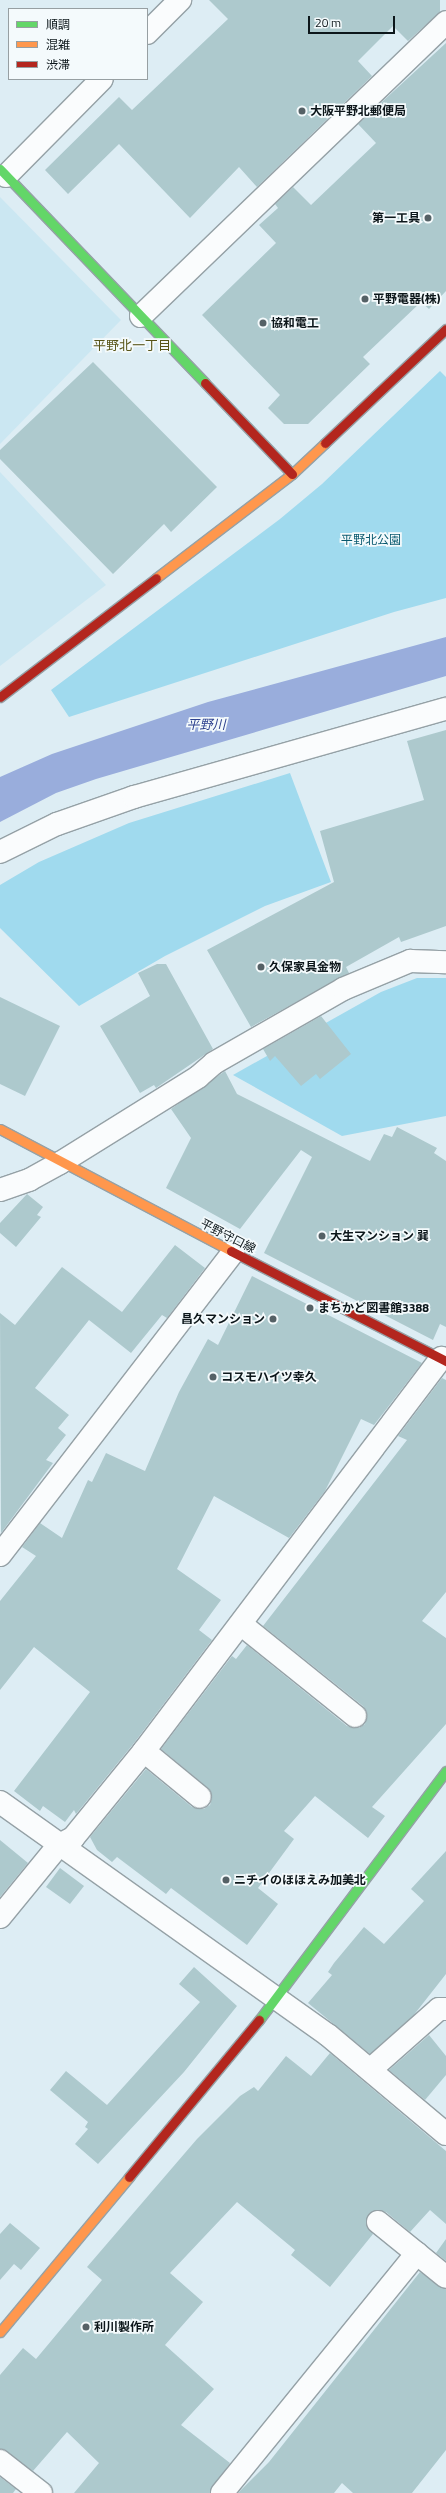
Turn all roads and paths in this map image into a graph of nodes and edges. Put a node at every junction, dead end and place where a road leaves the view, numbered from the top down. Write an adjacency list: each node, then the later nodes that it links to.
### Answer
1 (180, 0): 3 (street)
2 (446, 22): 6 (street)
3 (148, 32)
4 (101, 80): 5 (street)
5 (3, 172): 6 (street)
6 (141, 316): 8 (street)
7 (446, 329): 8 (street)
8 (292, 474): 9 (street)
9 (0, 697)
10 (446, 709): 11 (street)
11 (0, 852)
12 (446, 962): 14 (street)
13 (0, 1129): 14 (street, 平野守口線)
14 (60, 1163): 15 (street); 16 (street, 平野守口線)
15 (0, 1190)
16 (233, 1252): 17 (street, 平野守口線); 18 (street)
17 (443, 1359): 19 (street)
18 (0, 1555)
19 (242, 1625): 20 (street); 21 (street)
20 (355, 1716)
21 (144, 1751): 23 (street); 25 (street)
22 (446, 1771): 27 (street)
23 (200, 1797)
24 (0, 1802): 25 (street)
25 (59, 1845): 26 (street); 27 (street)
26 (0, 1917)
27 (276, 2000): 29 (street); 34 (street)
28 (446, 2009): 29 (street)
29 (370, 2070): 30 (street)
30 (446, 2134)
31 (378, 2222): 32 (street)
32 (417, 2253): 33 (street); 37 (street)
33 (446, 2277)
34 (0, 2332)
35 (0, 2461): 36 (street)
36 (41, 2493)
37 (222, 2493)

